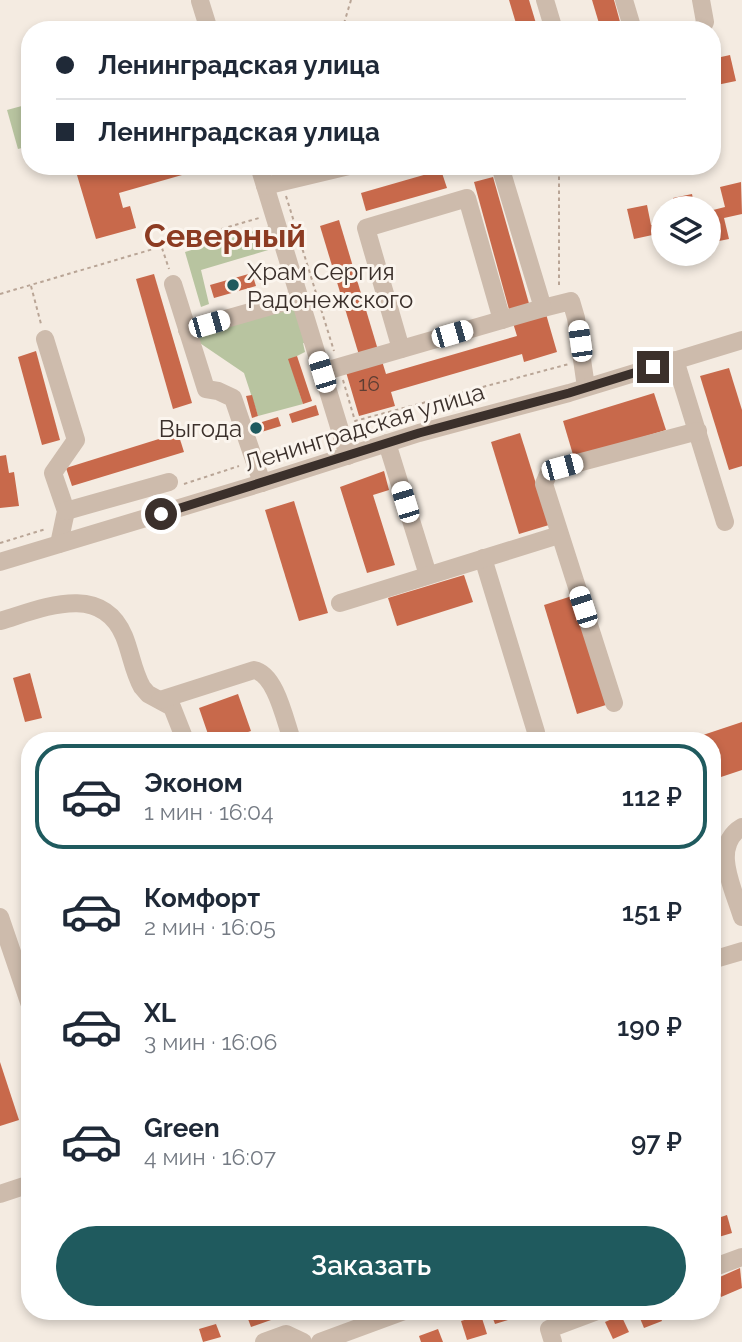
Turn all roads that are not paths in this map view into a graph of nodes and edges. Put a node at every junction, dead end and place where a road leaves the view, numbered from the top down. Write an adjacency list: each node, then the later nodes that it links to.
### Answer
1 (545, 0): 6 (street)
2 (624, 0): 7 (street)
3 (701, 0): 8 (street)
4 (200, 1): 5 (street)
5 (206, 21)
6 (551, 21)
7 (630, 21)
8 (705, 21)
9 (262, 175): 12 (street)
10 (311, 175): 12 (street)
11 (503, 175): 15 (street)
12 (265, 186): 14 (street)
13 (173, 284): 17 (street)
14 (299, 298): 17 (street); 22 (street)
15 (543, 308): 16 (street); 23 (street)
16 (502, 320): 20 (street); 20 (street)
17 (187, 330): 28 (street)
18 (45, 339): 29 (street)
19 (742, 340): 21 (street, Ленинградская улица)
20 (401, 349): 22 (street)
21 (675, 360): 23 (street, Ленинградская улица); 24 (street)
22 (322, 372): 26 (street)
23 (586, 387): 25 (street, Ленинградская улица)
24 (698, 431): 30 (street); 31 (street)
25 (387, 443): 26 (street, Ленинградская улица); 35 (street)
26 (348, 456): 28 (street, Ленинградская улица)
27 (169, 482): 29 (street)
28 (262, 483): 32 (street, Ленинградская улица)
29 (66, 511): 32 (street)
30 (725, 522)
31 (559, 535): 33 (street); 39 (street)
32 (59, 544): 34 (street, Ленинградская улица)
33 (483, 558): 35 (street); 42 (street)
34 (0, 562)
35 (428, 575): 36 (street)
36 (340, 603)
37 (0, 621): 38 (street)
38 (160, 700): 40 (street); 41 (street)
39 (614, 703)
40 (177, 732)
41 (289, 732)
42 (536, 732)
43 (742, 827): 45 (street)
44 (0, 917): 48 (street)
45 (742, 917)
46 (742, 951): 47 (street)
47 (721, 957)
48 (21, 979)
49 (21, 1187): 50 (street)
50 (0, 1194)
51 (742, 1257): 52 (street)
52 (721, 1265)
53 (380, 1320): 58 (street)
54 (580, 1320): 55 (street)
55 (551, 1335)
56 (264, 1342): 57 (street)
57 (303, 1342)
58 (320, 1342)

